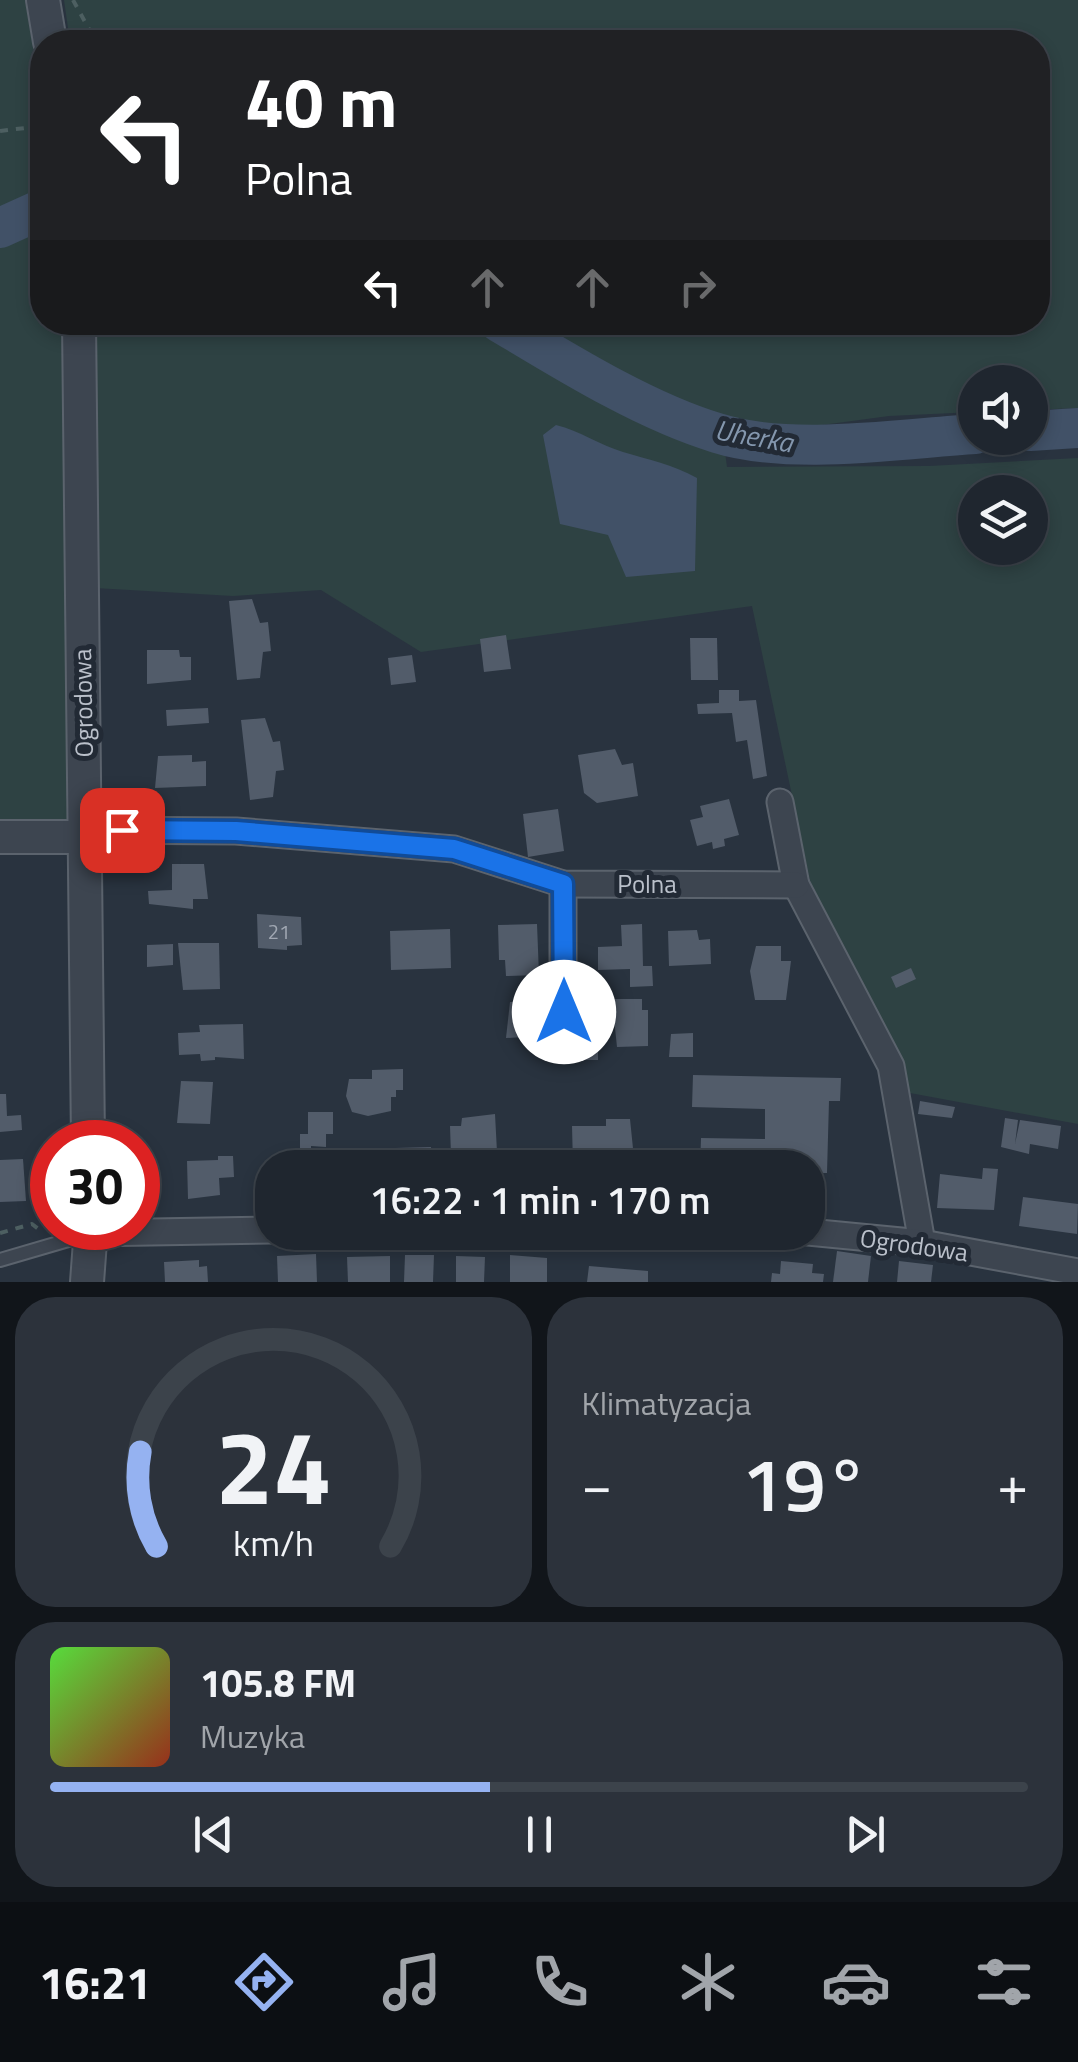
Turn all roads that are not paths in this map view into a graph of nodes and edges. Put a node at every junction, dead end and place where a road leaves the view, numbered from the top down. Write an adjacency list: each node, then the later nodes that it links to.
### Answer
1 (43, 0): 2 (street)
2 (48, 30)
3 (79, 335): 5 (street, Ogrodowa)
4 (780, 802): 8 (street)
5 (84, 834): 6 (street); 7 (street, Polna); 10 (street, Ogrodowa)
6 (0, 837)
7 (563, 884): 8 (street, Polna); 9 (street)
8 (796, 884): 14 (street)
9 (564, 1012)
10 (88, 1120)
11 (160, 1230): 12 (street)
12 (255, 1230)
13 (825, 1234): 14 (street, Ogrodowa)
14 (922, 1243): 18 (street, Ogrodowa)
15 (30, 1250): 17 (lane)
16 (90, 1250): 19 (street)
17 (0, 1260)
18 (1078, 1272)
19 (88, 1282)

